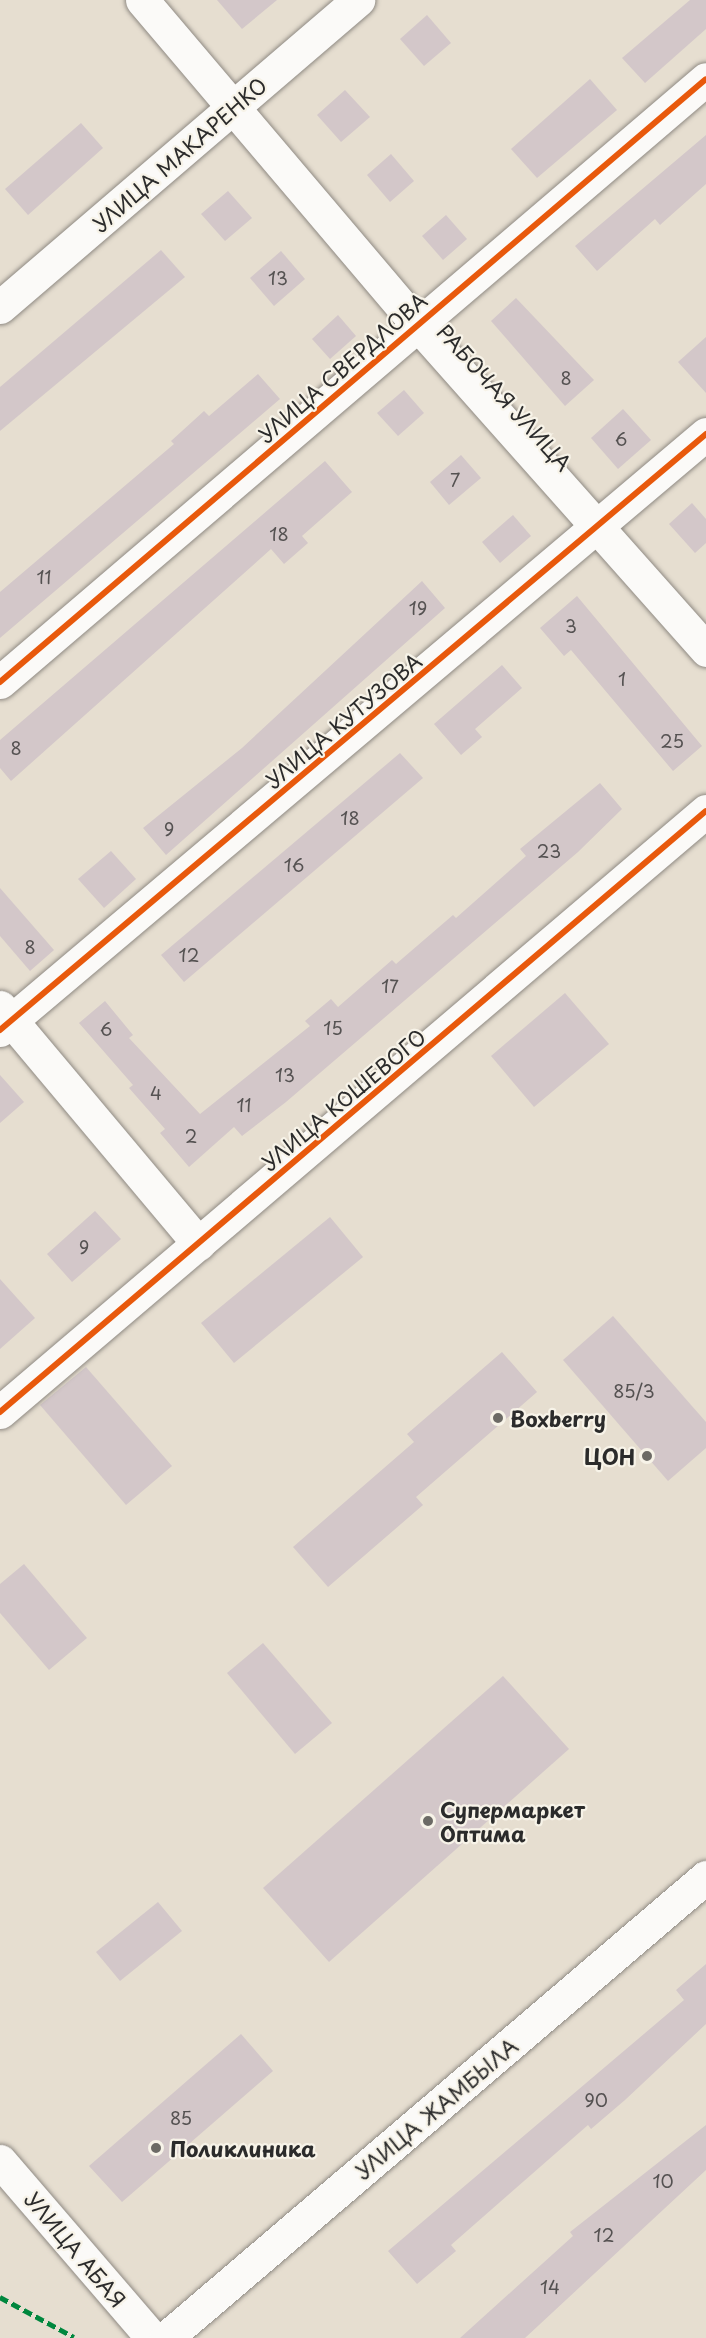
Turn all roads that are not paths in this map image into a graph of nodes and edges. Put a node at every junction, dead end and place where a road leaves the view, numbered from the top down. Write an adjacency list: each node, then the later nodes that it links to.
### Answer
1 (142, 0): 4 (street, РАБОЧАЯ УЛИЦА)
2 (358, 0): 4 (street, УЛИЦА МАКАРЕНКО)
3 (706, 79): 6 (street, УЛИЦА СВЕРДЛОВА)
4 (233, 108): 5 (street, УЛИЦА МАКАРЕНКО); 6 (street, РАБОЧАЯ УЛИЦА)
5 (0, 308)
6 (417, 324): 8 (street, РАБОЧАЯ УЛИЦА); 10 (street, УЛИЦА СВЕРДЛОВА)
7 (706, 434): 8 (street, УЛИЦА КУТУЗОВА)
8 (599, 526): 9 (street, РАБОЧАЯ УЛИЦА); 12 (street, УЛИЦА КУТУЗОВА)
9 (706, 650)
10 (0, 682)
11 (706, 811): 13 (street, УЛИЦА КОШЕВОГО)
12 (4, 1019): 13 (street)
13 (199, 1244): 14 (street, УЛИЦА КОШЕВОГО)
14 (0, 1412)
15 (706, 1877): 18 (street, УЛИЦА ЖАМБЫЛА)
16 (0, 2161): 17 (street, УЛИЦА АБАЯ)
17 (152, 2338)
18 (166, 2338)

